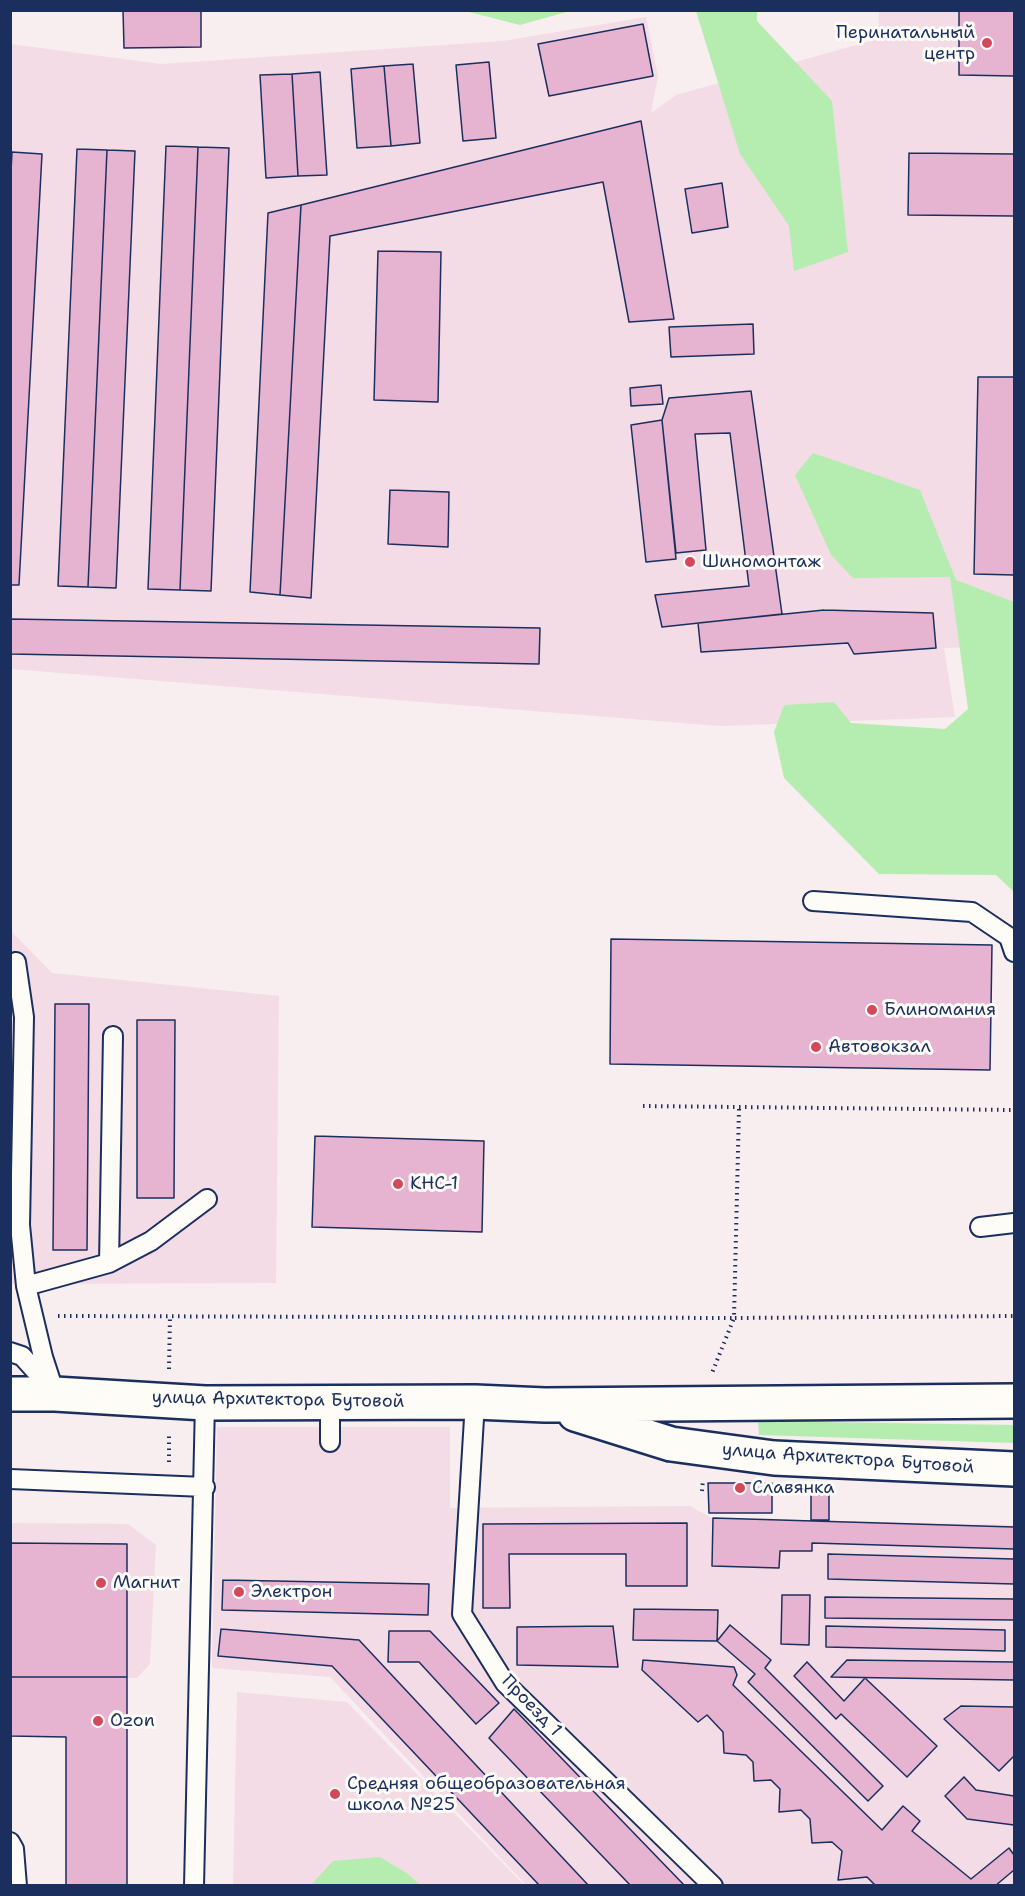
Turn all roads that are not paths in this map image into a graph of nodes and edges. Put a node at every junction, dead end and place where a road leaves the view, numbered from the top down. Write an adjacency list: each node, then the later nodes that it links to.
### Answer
1 (813, 901): 2 (lane)
2 (1014, 952)
3 (16, 962): 6 (lane)
4 (113, 1036): 9 (lane)
5 (207, 1199): 9 (lane)
6 (15, 1218): 10 (lane)
7 (1014, 1223): 8 (lane)
8 (980, 1227)
9 (109, 1263): 10 (lane)
10 (26, 1286): 13 (lane)
11 (10, 1352): 13 (lane)
12 (10, 1394): 13 (main road, улица Архитектора Бутовой)
13 (56, 1394): 17 (main road, улица Архитектора Бутовой)
14 (330, 1401): 16 (main road, улица Архитектора Бутовой); 17 (main road, улица Архитектора Бутовой); 19 (lane)
15 (1014, 1401): 18 (main road, улица Архитектора Бутовой)
16 (475, 1402): 18 (main road, улица Архитектора Бутовой); 26 (lane, Проезд 1)
17 (205, 1403): 22 (lane)
18 (545, 1405): 20 (main road, улица Архитектора Бутовой)
19 (330, 1442)
20 (1014, 1469)
21 (10, 1479): 22 (lane)
22 (205, 1487): 25 (lane)
23 (10, 1842): 24 (lane)
24 (16, 1886)
25 (194, 1886)
26 (713, 1886)

